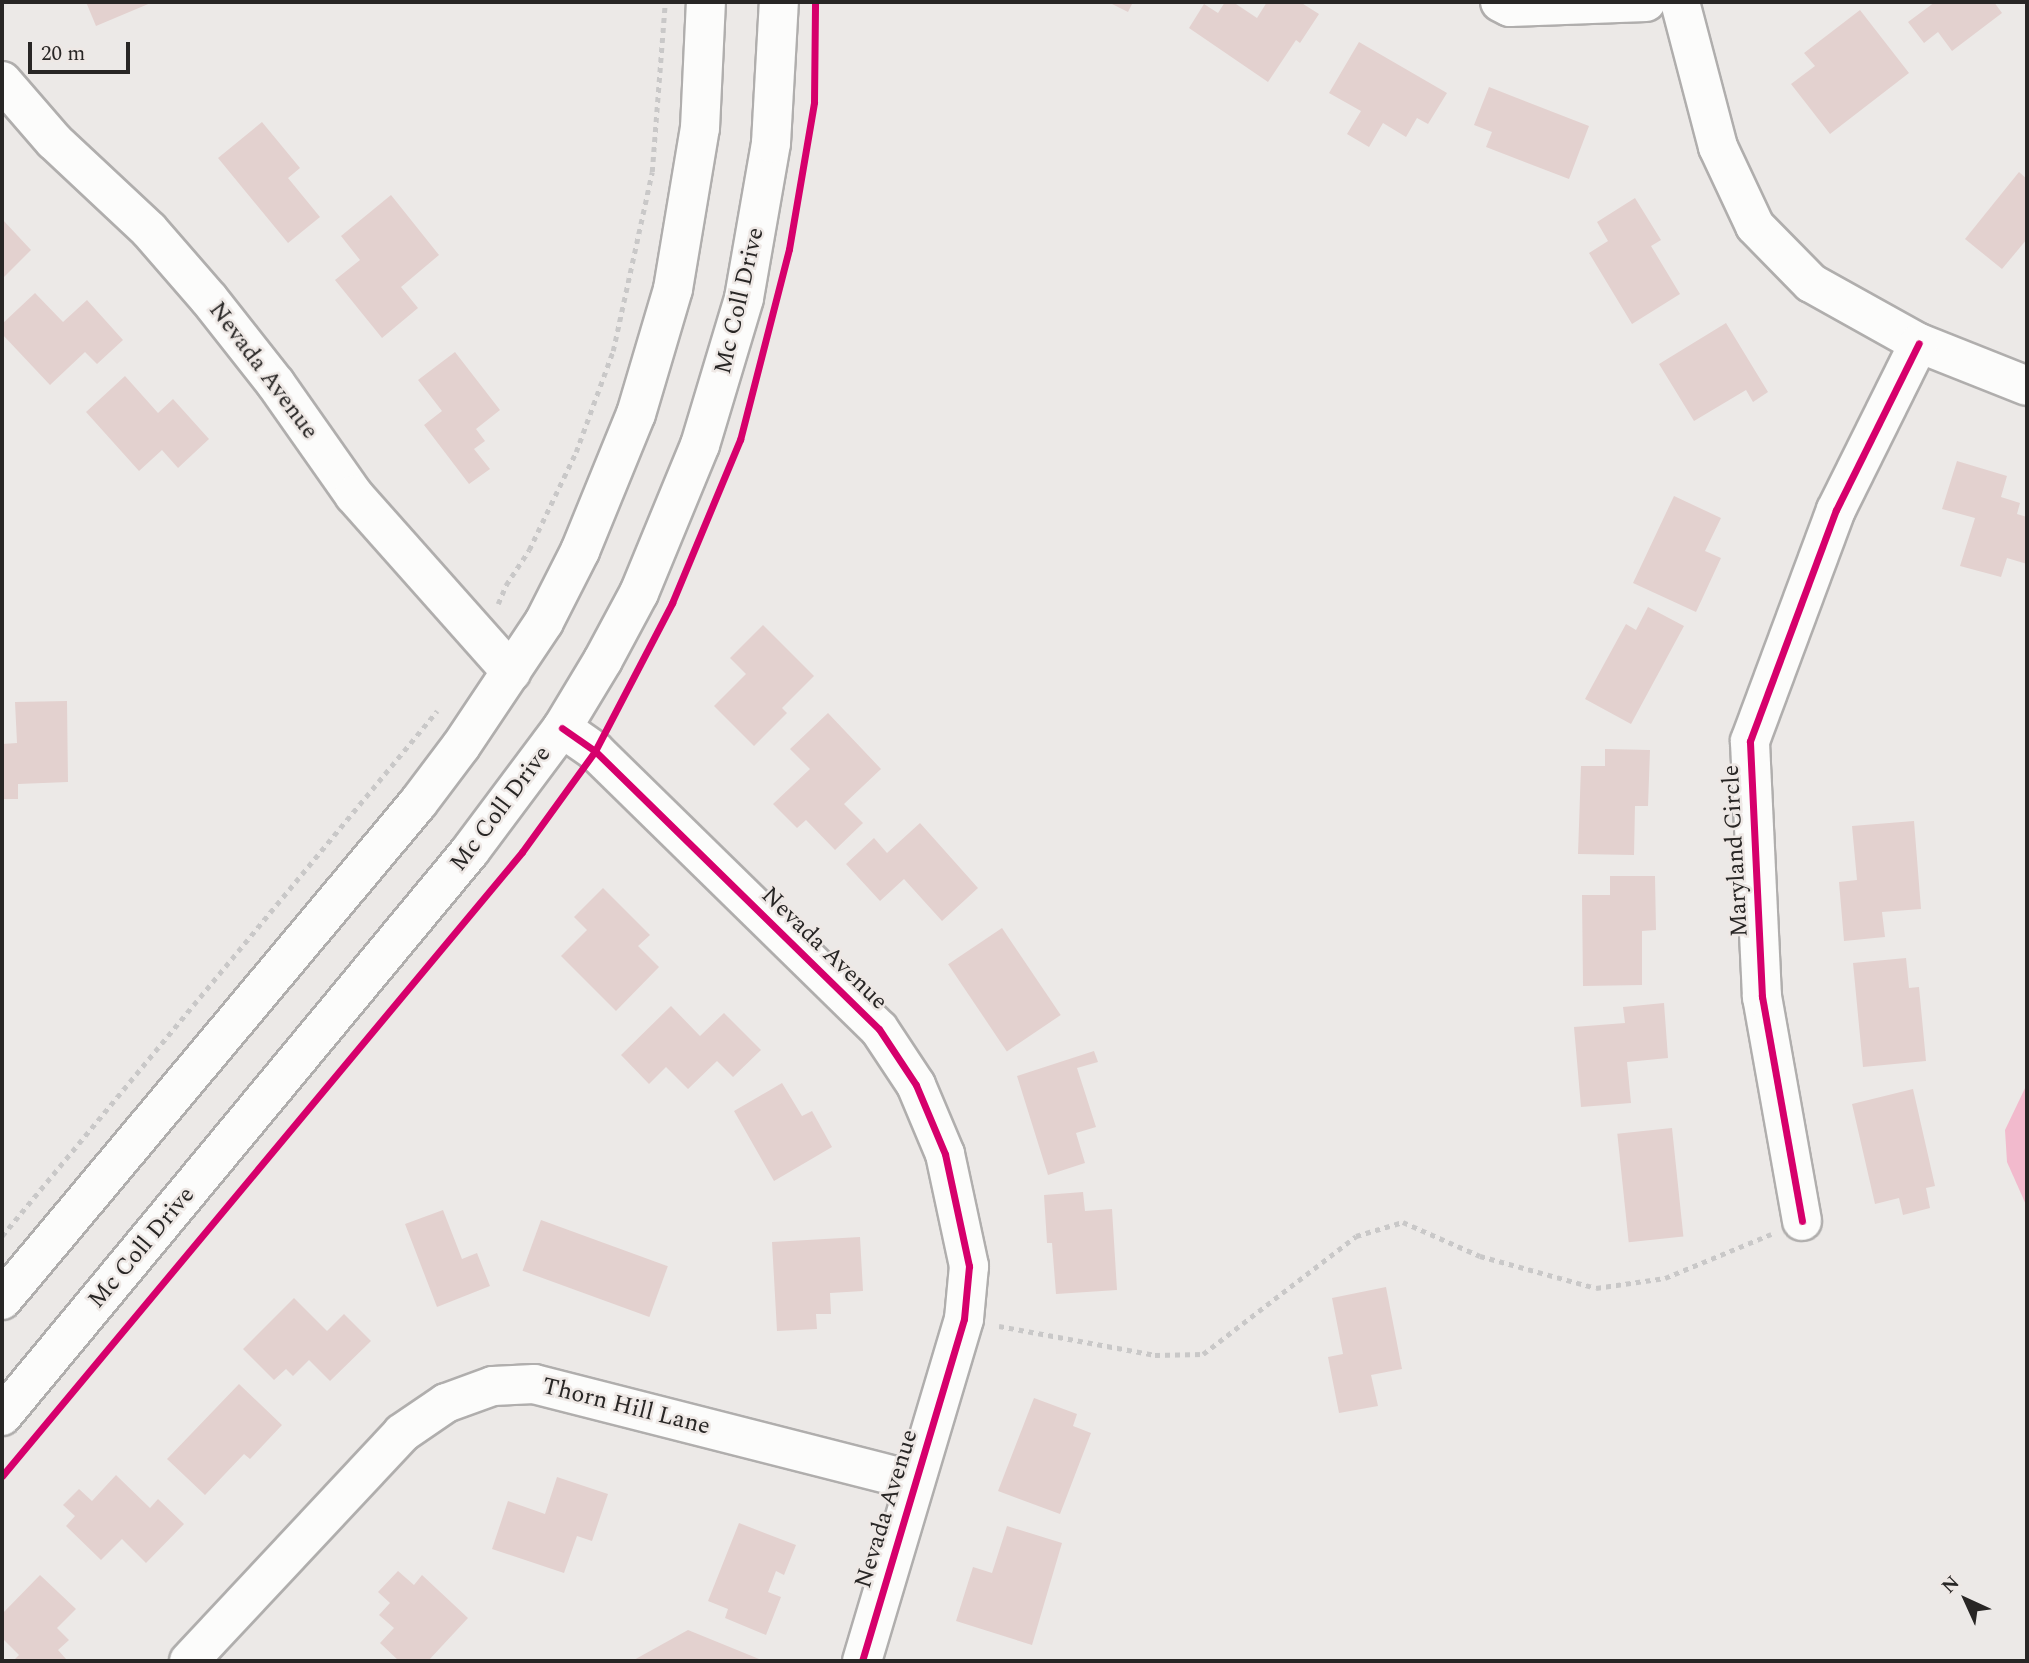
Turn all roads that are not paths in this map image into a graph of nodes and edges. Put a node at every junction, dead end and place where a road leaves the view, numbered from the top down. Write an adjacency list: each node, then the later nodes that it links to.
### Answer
1 (706, 2): 9 (street)
2 (779, 2): 10 (street, Mc Coll Drive)
3 (1500, 2): 4 (street)
4 (1646, 2)
5 (1680, 2): 7 (street)
6 (2, 81): 9 (street, Nevada Avenue)
7 (1919, 343): 8 (street); 11 (street, Maryland Circle)
8 (2027, 386)
9 (511, 673): 12 (street)
10 (562, 728): 13 (street, Mc Coll Drive); 14 (street, Nevada Avenue)
11 (1802, 1221)
12 (2, 1300)
13 (2, 1416)
14 (915, 1481): 15 (street, Thorn Hill Lane); 16 (street, Nevada Avenue)
15 (189, 1661)
16 (862, 1661)

